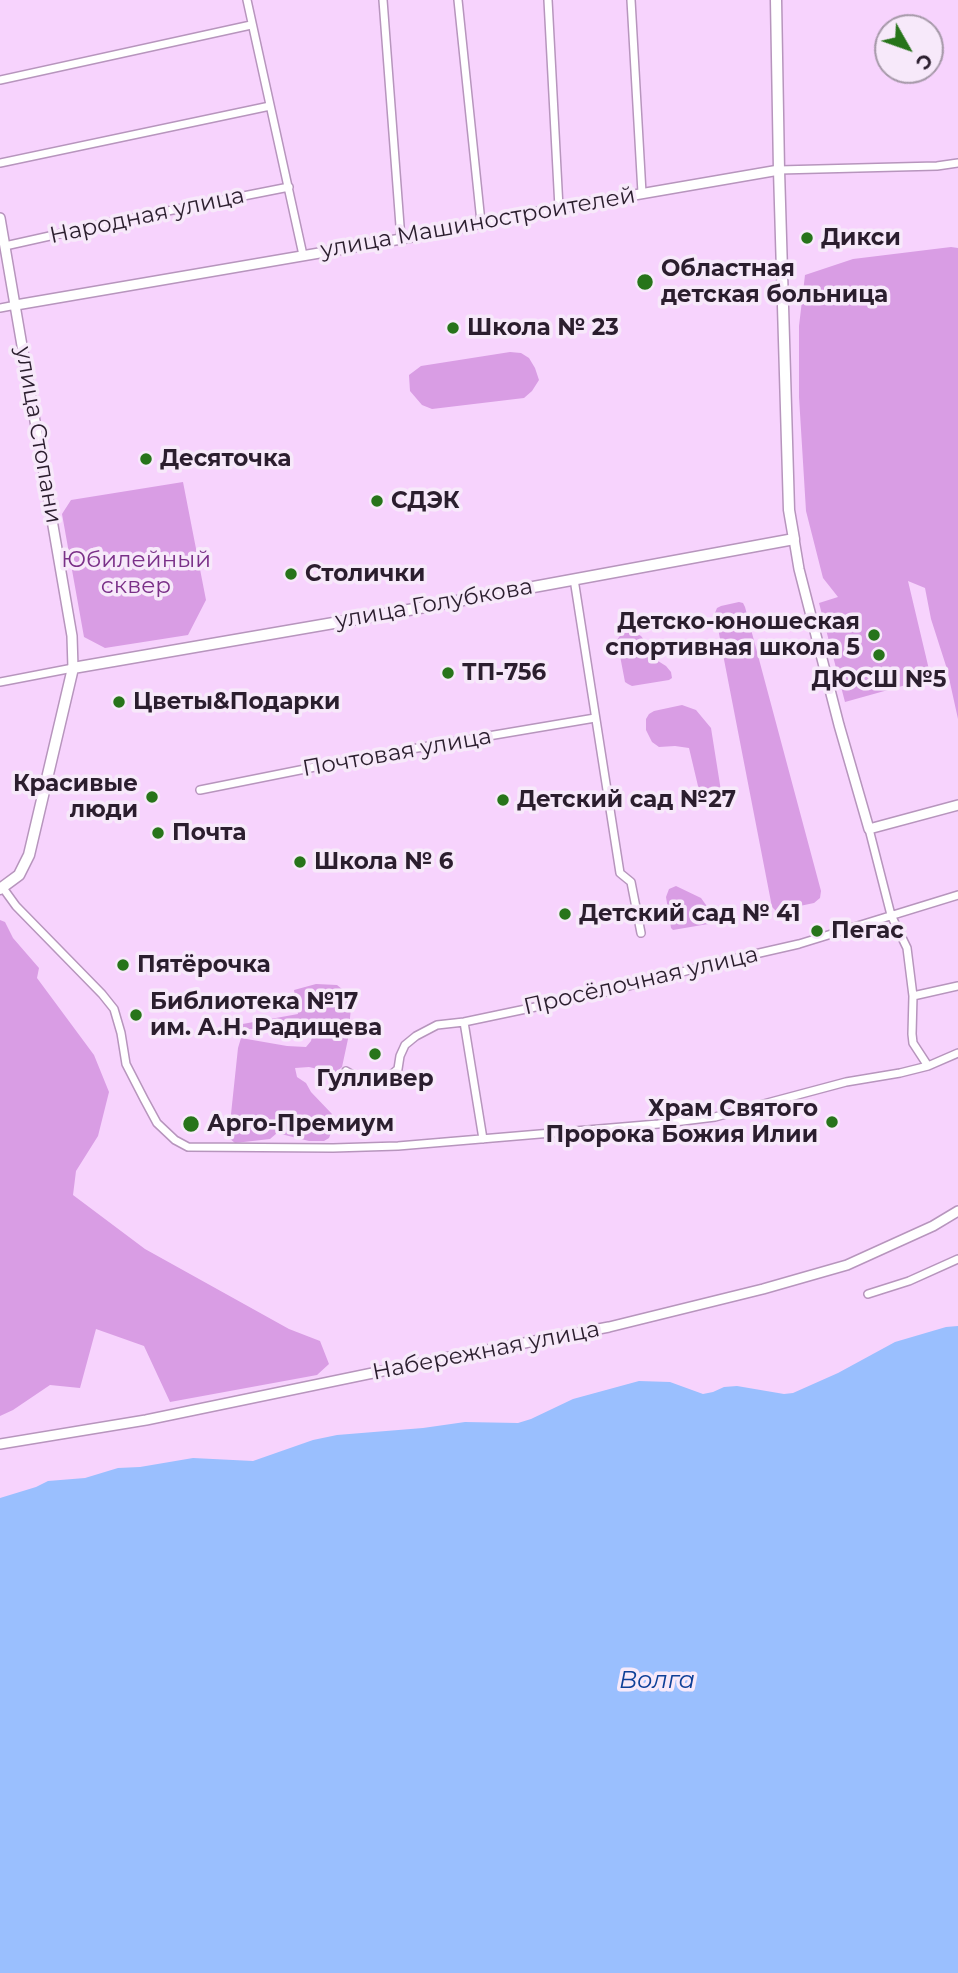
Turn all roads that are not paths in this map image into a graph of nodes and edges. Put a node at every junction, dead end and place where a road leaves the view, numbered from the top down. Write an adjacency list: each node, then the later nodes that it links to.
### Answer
1 (247, 0): 7 (street)
2 (383, 0): 18 (street)
3 (458, 0): 17 (street)
4 (548, 0): 15 (street)
5 (631, 0): 14 (street)
6 (776, 0): 12 (main road)
7 (251, 25): 8 (street); 9 (street)
8 (0, 80)
9 (270, 106): 10 (street); 13 (street)
10 (0, 163)
11 (958, 163): 12 (street, улица Машиностроителей)
12 (779, 170): 14 (street, улица Машиностроителей); 23 (main road)
13 (289, 187): 19 (street, Народная улица); 20 (street)
14 (642, 193): 15 (street, улица Машиностроителей)
15 (559, 208): 17 (street, улица Машиностроителей)
16 (0, 218): 19 (street, улица Стопани)
17 (481, 222): 18 (street, улица Машиностроителей)
18 (401, 239): 20 (street, улица Машиностроителей)
19 (5, 246): 21 (street, улица Стопани)
20 (303, 255): 21 (street, улица Машиностроителей)
21 (16, 305): 22 (street, улица Машиностроителей); 25 (street, улица Стопани)
22 (0, 308)
23 (794, 539): 24 (main road, улица Голубкова); 30 (street)
24 (574, 579): 25 (main road, улица Голубкова); 27 (street)
25 (74, 668): 26 (street); 31 (main road, улица Стопани)
26 (0, 682)
27 (595, 718): 28 (street, Почтовая улица); 34 (street)
28 (200, 790)
29 (958, 805): 30 (street)
30 (869, 829): 33 (street)
31 (1, 889): 41 (street)
32 (958, 895): 33 (street, Просёлочная улица)
33 (891, 915): 36 (street); 37 (street, Просёлочная улица)
34 (641, 933)
35 (958, 986): 36 (street)
36 (913, 996): 39 (street)
37 (464, 1022): 40 (street, Просёлочная улица); 41 (street)
38 (958, 1053): 39 (street)
39 (928, 1066): 41 (street)
40 (346, 1071)
41 (483, 1139)
42 (958, 1211): 45 (street, Набережная улица)
43 (958, 1259): 44 (street)
44 (868, 1294)
45 (0, 1444)

